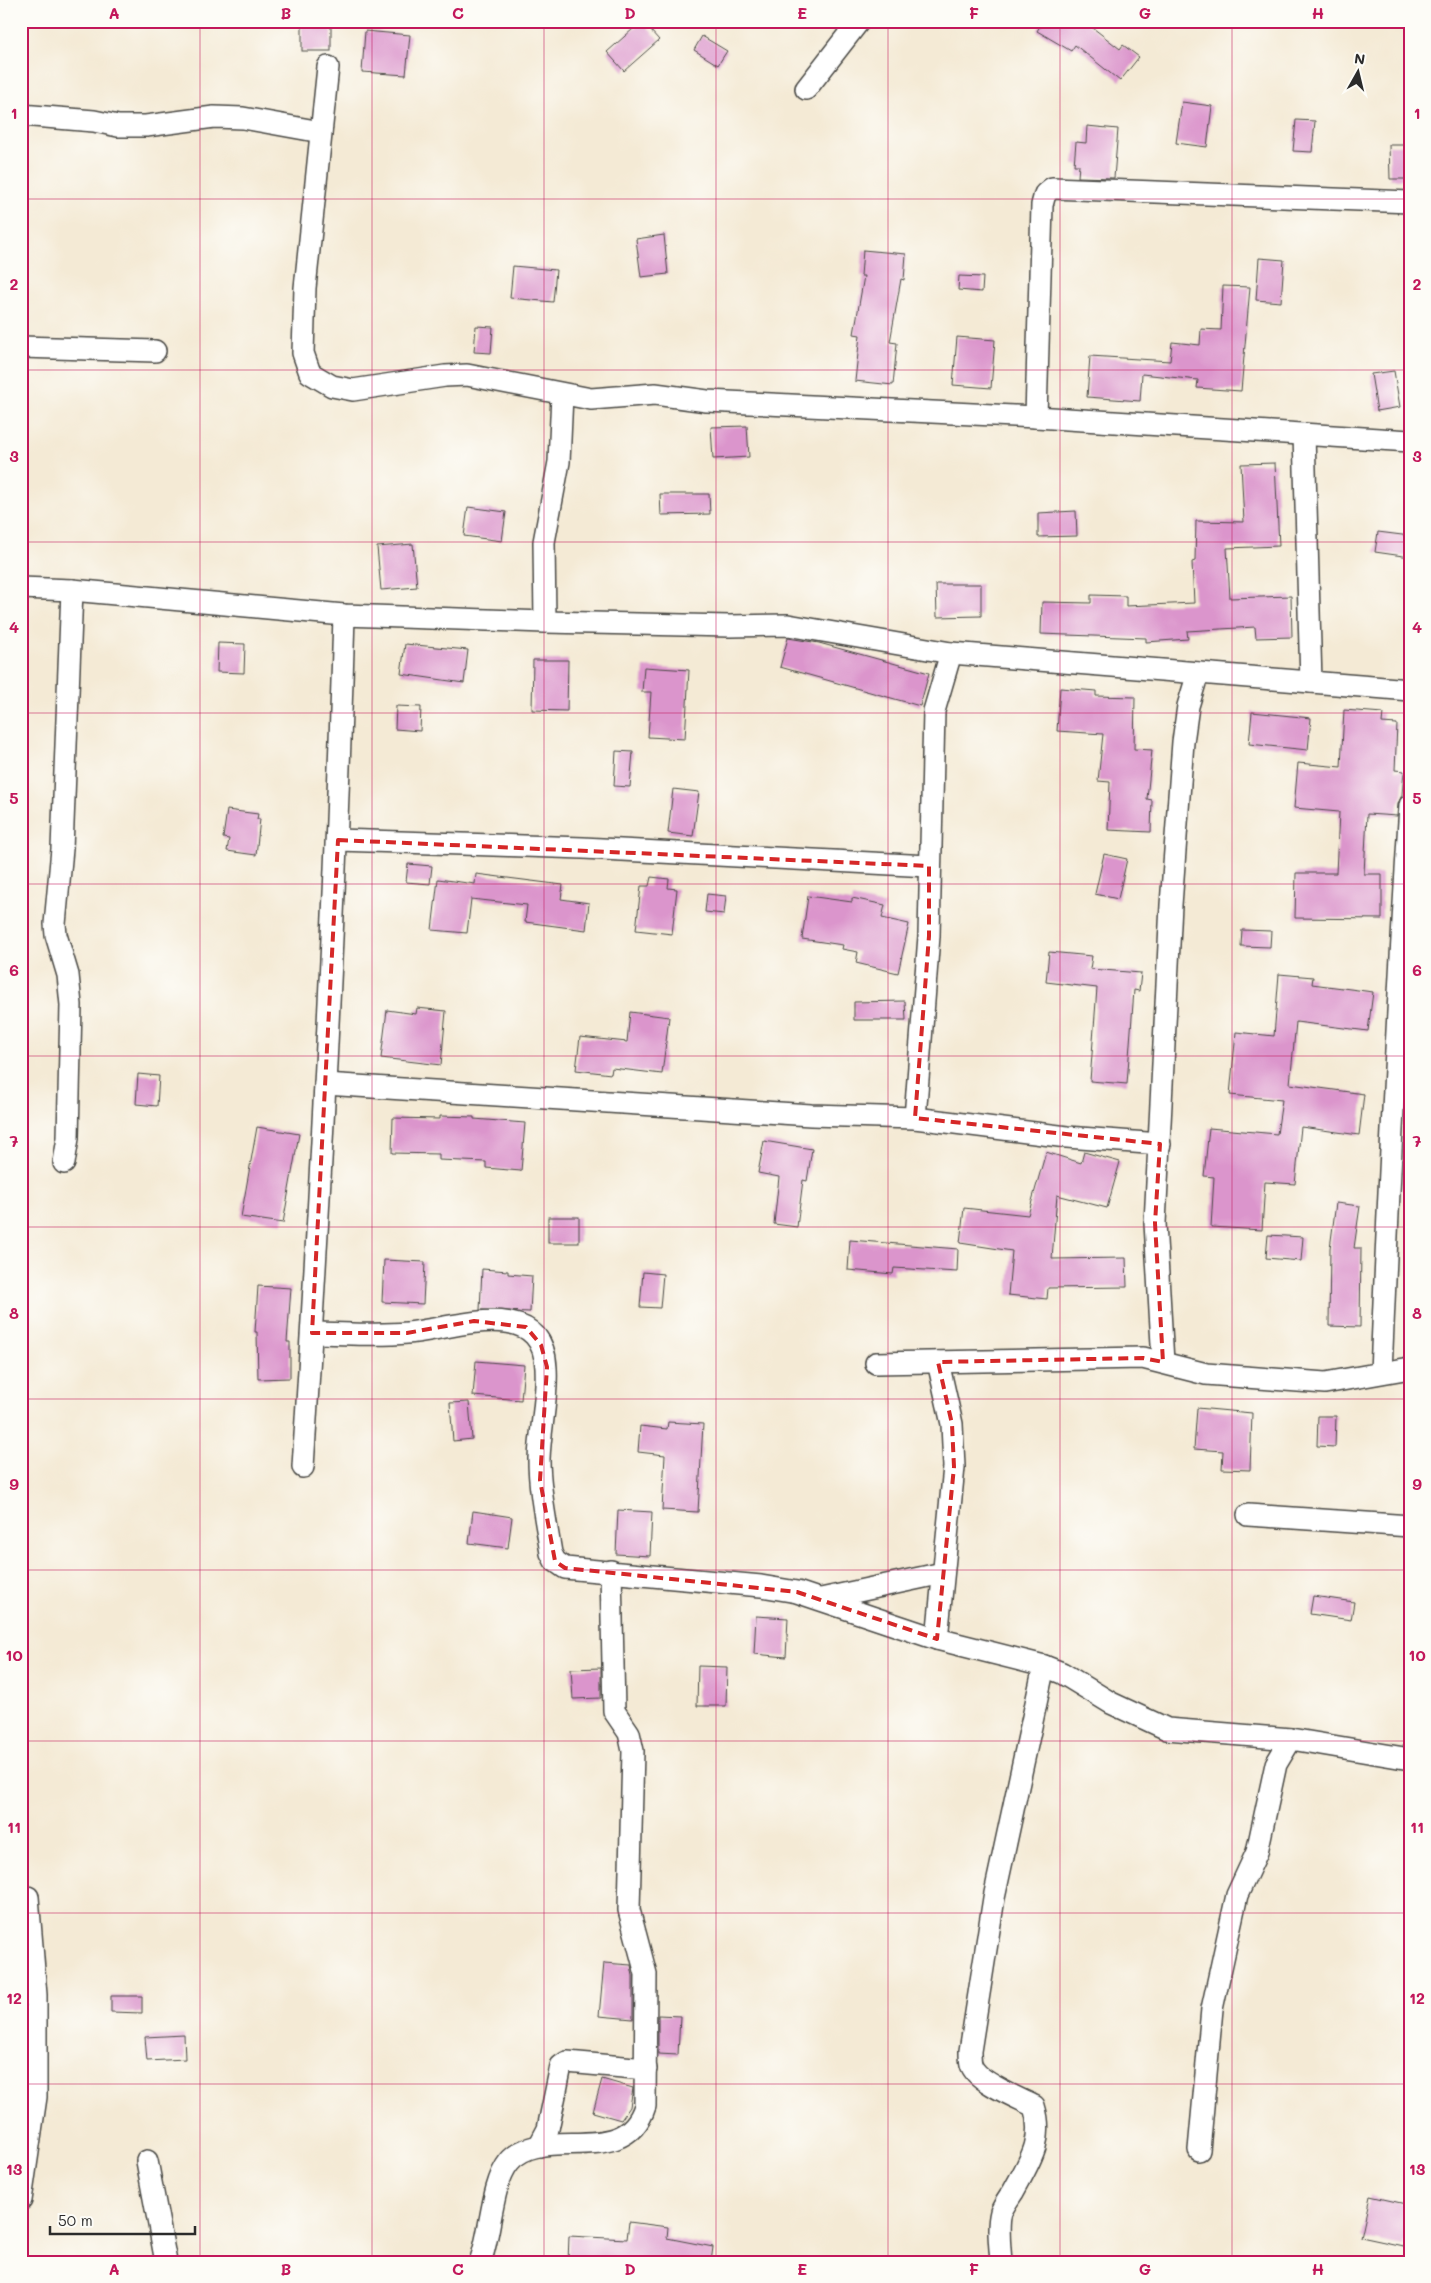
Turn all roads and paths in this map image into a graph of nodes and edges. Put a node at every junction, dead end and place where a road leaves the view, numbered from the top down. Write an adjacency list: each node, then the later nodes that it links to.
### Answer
1 (859, 21): 3 (street)
2 (328, 67): 5 (street)
3 (806, 89)
4 (21, 115): 5 (street)
5 (321, 132): 9 (street)
6 (1410, 202): 10 (street)
7 (21, 347): 8 (street)
8 (155, 351)
9 (562, 395): 10 (street); 16 (street)
10 (1036, 416): 11 (street)
11 (1304, 434): 12 (street); 19 (street)
12 (1410, 441)
13 (21, 588): 14 (street)
14 (72, 590): 15 (street); 27 (street)
15 (344, 615): 16 (street); 22 (street)
16 (545, 622): 17 (street)
17 (951, 653): 18 (street); 23 (street)
18 (1198, 673): 19 (street); 26 (street)
19 (1311, 682): 20 (street)
20 (1410, 690)
21 (1410, 804): 33 (street)
22 (338, 840): 23 (street); 24 (street)
23 (929, 866): 25 (street)
24 (325, 1084): 25 (street); 28 (street)
25 (915, 1118): 26 (street)
26 (1160, 1144): 31 (street)
27 (64, 1164)
28 (312, 1333): 34 (street); 37 (street)
29 (876, 1362): 30 (street)
30 (938, 1362): 31 (street); 38 (street)
31 (1163, 1362): 33 (street)
32 (1410, 1368): 33 (street)
33 (1382, 1372)
34 (303, 1467)
35 (1248, 1515): 36 (street)
36 (1410, 1526)
37 (611, 1571): 39 (street); 45 (street)
38 (943, 1573): 39 (street); 40 (street)
39 (820, 1599): 40 (street)
40 (937, 1638): 41 (street)
41 (1044, 1666): 42 (street); 52 (street)
42 (1291, 1739): 43 (street); 47 (street)
43 (1410, 1760)
44 (28, 1897): 49 (street)
45 (646, 2069): 46 (street); 46 (street)
46 (539, 2146): 51 (street)
47 (1199, 2150)
48 (147, 2161): 50 (street)
49 (21, 2200)
50 (166, 2262)
51 (480, 2262)
52 (1001, 2262)

